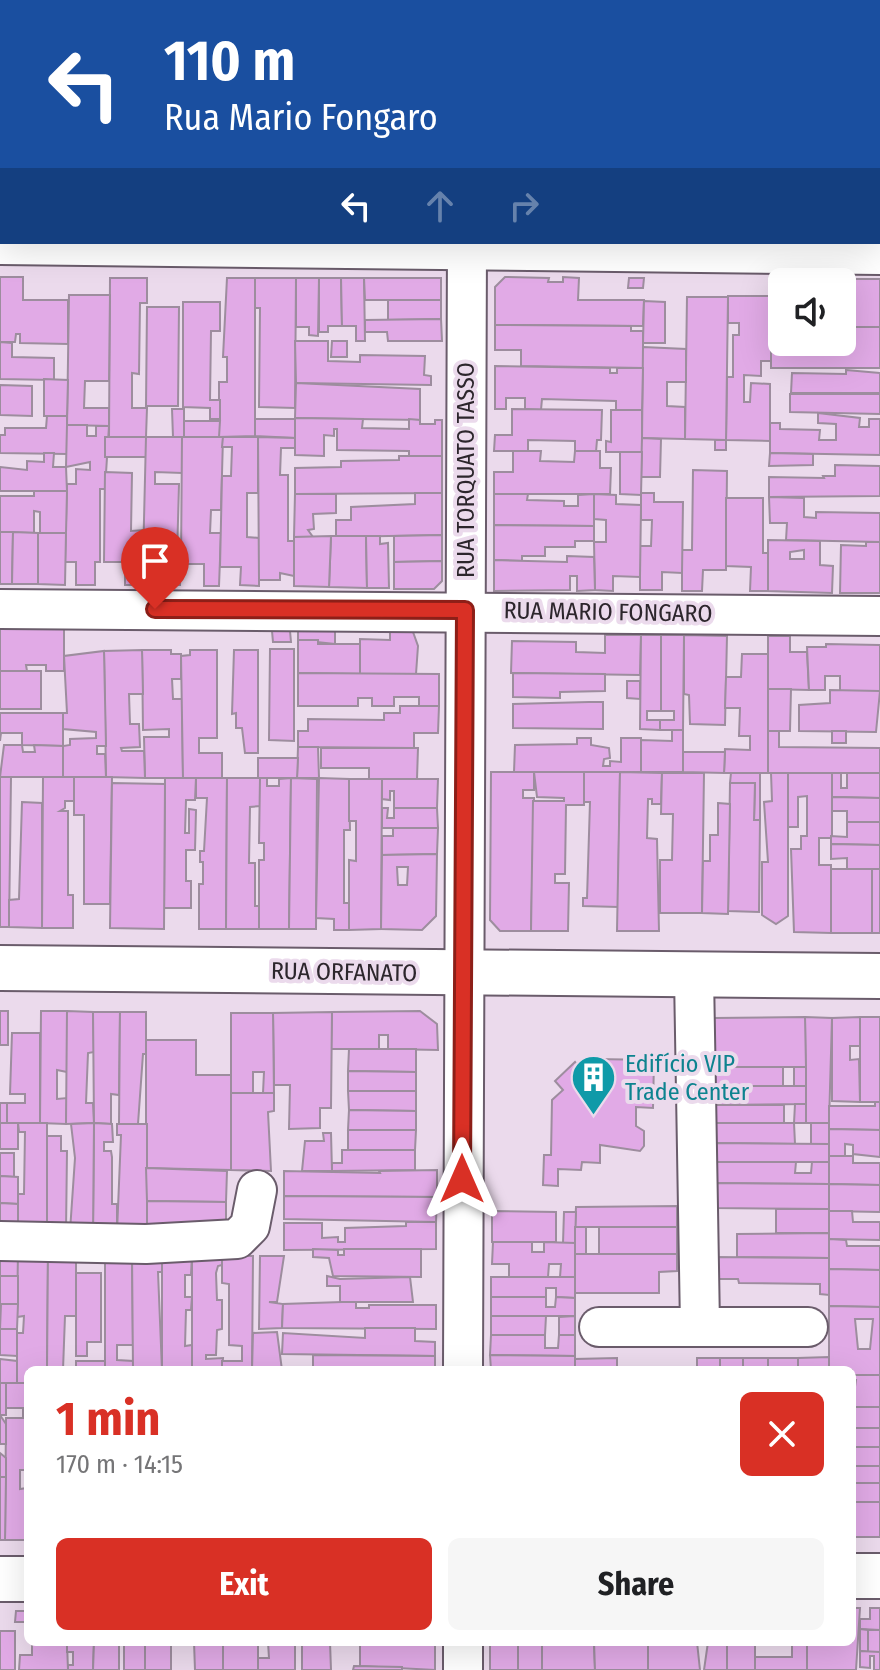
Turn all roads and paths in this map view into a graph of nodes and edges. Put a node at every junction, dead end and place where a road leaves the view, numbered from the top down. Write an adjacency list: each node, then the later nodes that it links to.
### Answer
1 (0, 245): 2 (street)
2 (467, 246): 3 (street); 5 (street, RUA TORQUATO TASSO)
3 (880, 255)
4 (0, 609): 5 (street, RUA MARIO FONGARO)
5 (465, 610): 6 (street, RUA MARIO FONGARO); 8 (street, RUA TORQUATO TASSO)
6 (880, 616)
7 (0, 968): 8 (main road, RUA ORFANATO)
8 (462, 973): 9 (main road, RUA ORFANATO); 16 (street, RUA TORQUATO TASSO)
9 (694, 975): 10 (main road, RUA ORFANATO); 13 (street)
10 (880, 976)
11 (257, 1190): 12 (street)
12 (0, 1241)
13 (700, 1326): 14 (street); 15 (street)
14 (599, 1327)
15 (808, 1327)
16 (463, 1366)
17 (856, 1576): 18 (main road)
18 (880, 1576)
19 (0, 1579): 20 (main road)
20 (24, 1579)
21 (463, 1646): 22 (street)
22 (463, 1670)

